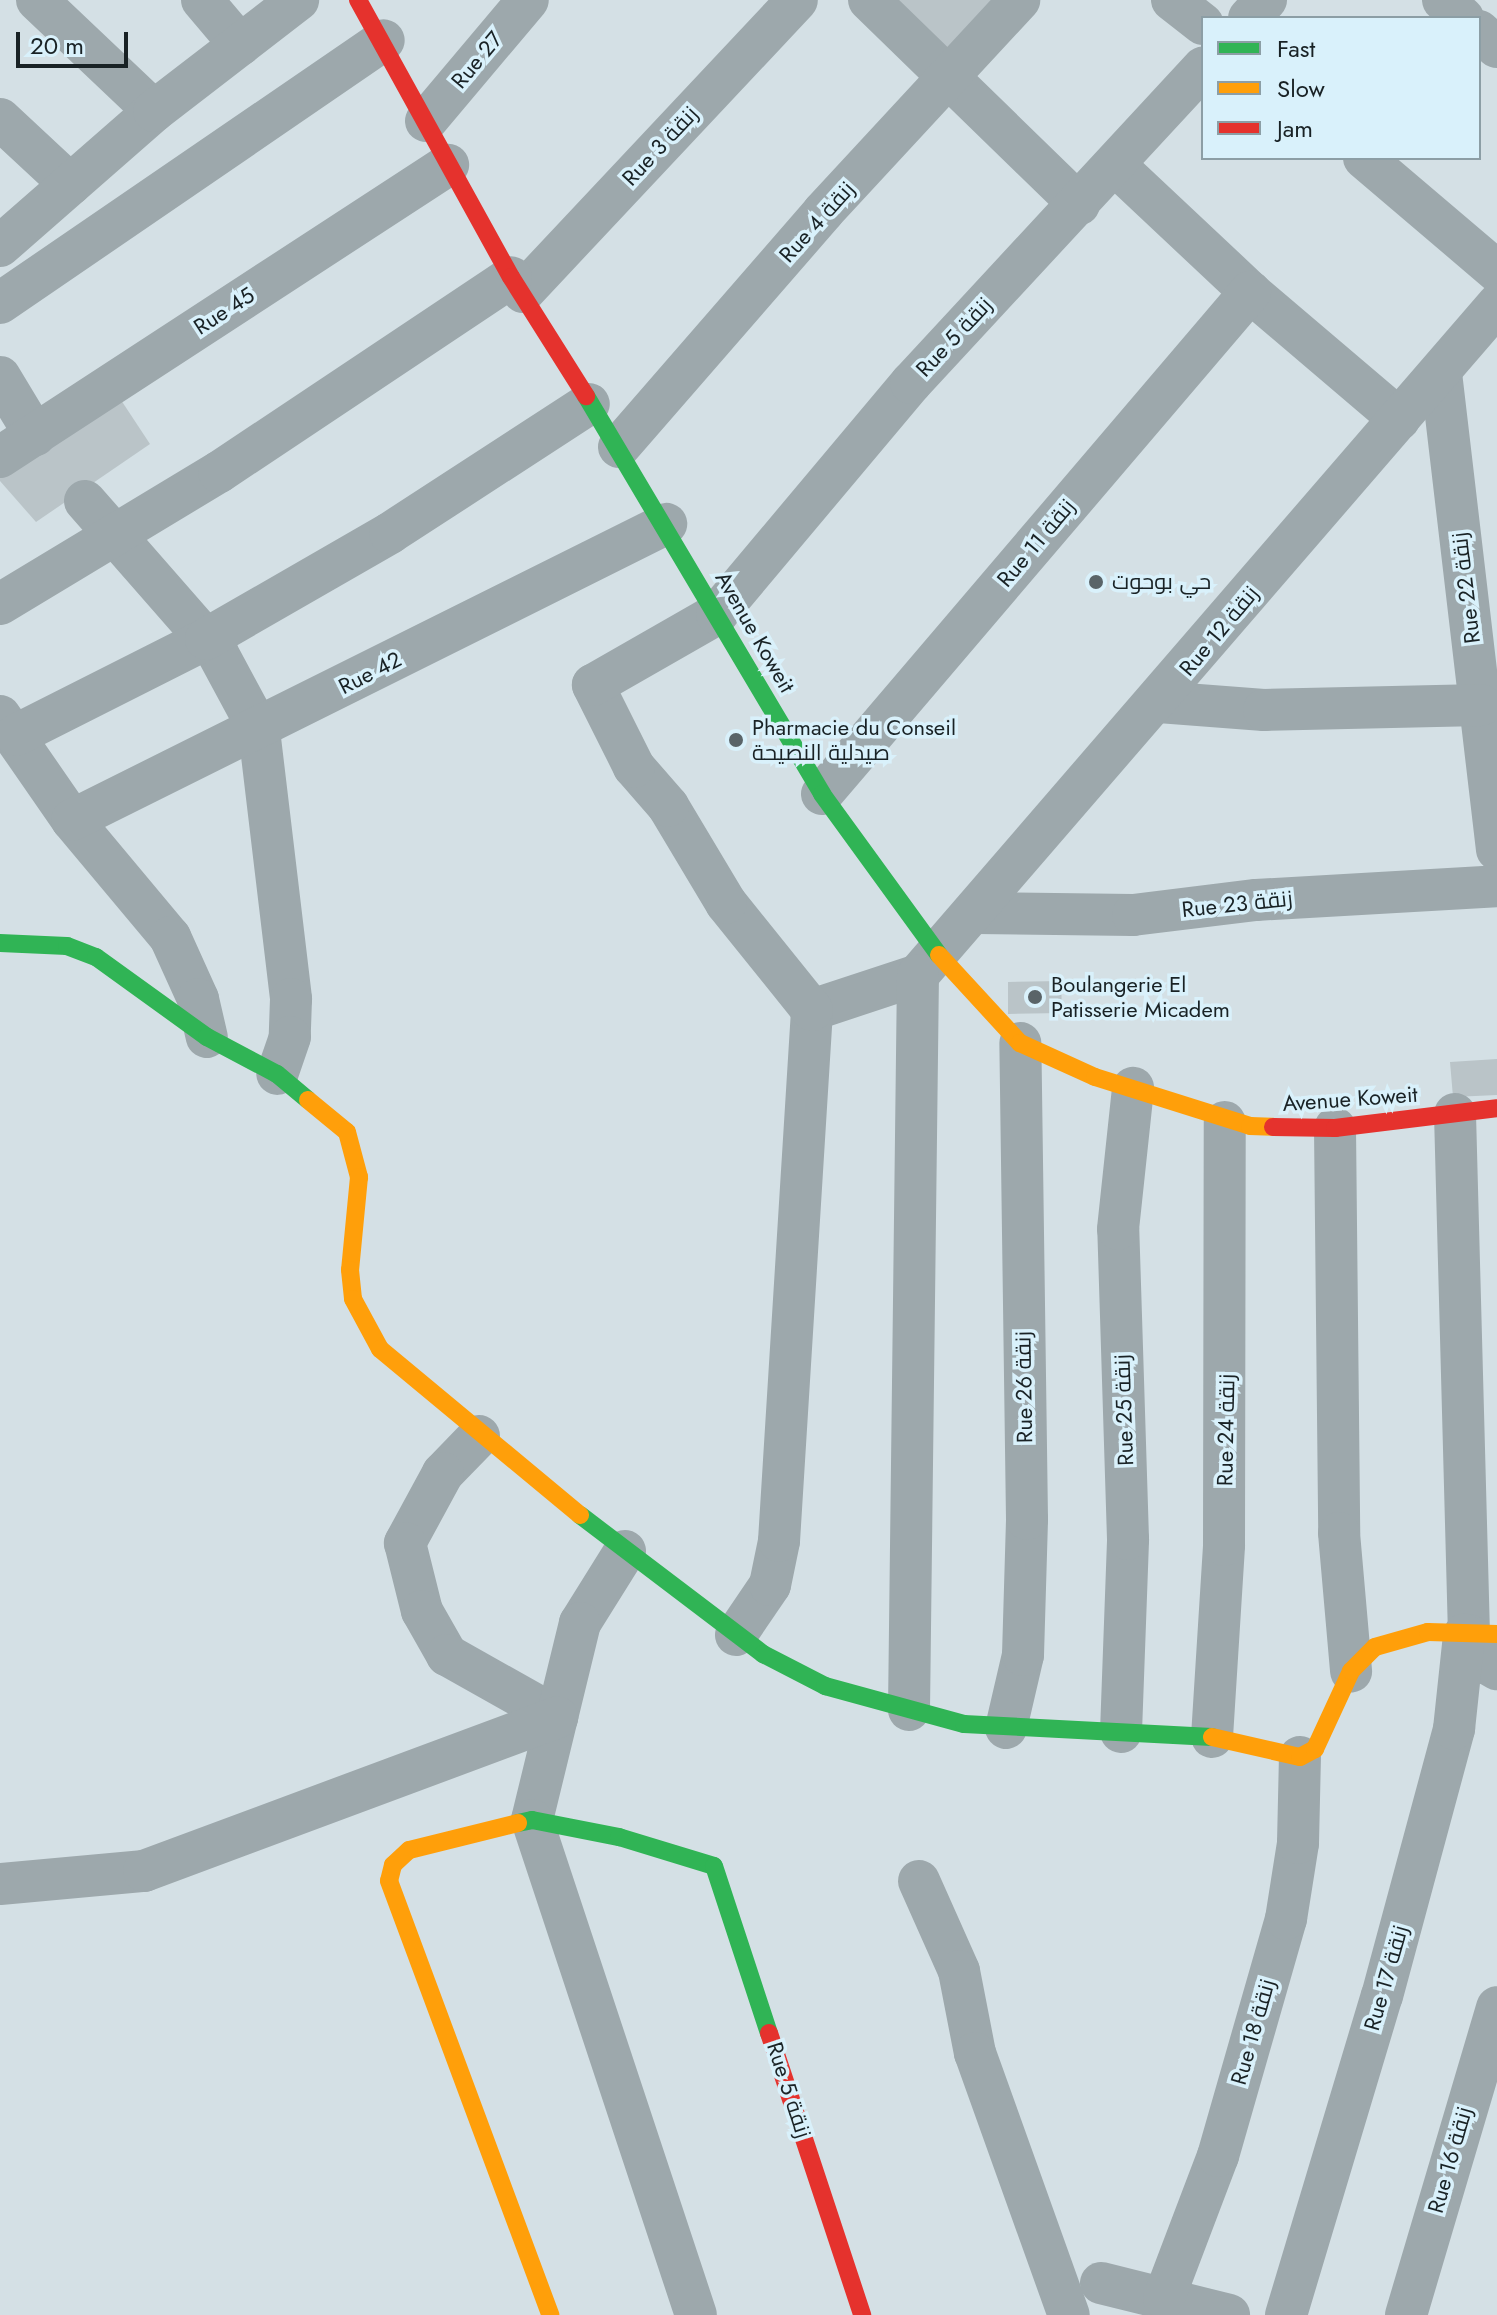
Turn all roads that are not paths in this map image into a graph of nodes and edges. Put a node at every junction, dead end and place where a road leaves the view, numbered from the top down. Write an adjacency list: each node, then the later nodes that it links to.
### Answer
1 (37, 0): 21 (street)
2 (202, 0): 17 (street)
3 (298, 0): 17 (street)
4 (528, 0): 23 (street, Rue 27)
5 (797, 0): 31 (street, Rue 3 زنقة)
6 (869, 0): 20 (street)
7 (1019, 0): 20 (street, Rue 4 زنقة)
8 (1172, 0): 14 (street)
9 (1266, 0): 12 (street)
10 (1443, 0): 13 (street)
11 (360, 1): 16 (street, Avenue Koweit)
12 (1251, 16)
13 (1461, 16)
14 (1201, 22)
15 (1481, 33): 18 (street)
16 (384, 40): 23 (street, Avenue Koweit); 33 (street)
17 (240, 45): 21 (street)
18 (1497, 47)
19 (1201, 70): 26 (street, Rue 5 زنقة)
20 (950, 80): 28 (street); 40 (street, Rue 4 زنقة)
21 (154, 111): 27 (street)
22 (0, 119): 27 (street)
23 (426, 121): 25 (street, Avenue Koweit)
24 (1366, 160): 30 (street)
25 (448, 165): 31 (street, Avenue Koweit); 39 (street, Rue 45)
26 (1116, 166): 28 (street, Rue 5 زنقة); 32 (street)
27 (70, 184): 29 (street)
28 (1079, 204): 45 (street, Rue 5 زنقة)
29 (0, 246)
30 (1497, 271)
31 (517, 285): 37 (street, Avenue Koweit); 43 (street, Rue 3 زنقة)
32 (1250, 292): 38 (street); 52 (street, Rue 11 زنقة)
33 (0, 303)
34 (1497, 305): 35 (street, Rue 12 زنقة)
35 (1441, 373): 38 (street, Rue 12 زنقة); 47 (street, Rue 22 زنقة)
36 (0, 377): 39 (street)
37 (589, 404): 40 (street, Avenue Koweit); 46 (street)
38 (1399, 419): 48 (street, Rue 12 زنقة)
39 (17, 446)
40 (619, 447): 42 (street, Avenue Koweit)
41 (85, 501): 43 (street)
42 (666, 524): 45 (street, Avenue Koweit); 51 (street, Rue 42)
43 (115, 534): 44 (street, Rue 3 زنقة); 46 (street)
44 (0, 604)
45 (717, 614): 52 (street, Avenue Koweit); 59 (street)
46 (206, 639): 50 (street); 51 (street)
47 (1485, 646): 49 (street, Rue 22 زنقة)
48 (1159, 702): 49 (street); 56 (street, Rue 12 زنقة)
49 (1481, 705): 54 (street, Rue 22 زنقة)
50 (8, 726): 53 (street)
51 (259, 730): 53 (street, Rue 42); 62 (street)
52 (822, 794): 58 (street, Avenue Koweit)
53 (72, 820): 60 (street)
54 (1497, 850)
55 (1497, 886): 56 (street, Rue 23 زنقة)
56 (977, 913): 58 (street, Rue 12 زنقة)
57 (0, 943): 60 (street)
58 (928, 965): 59 (street); 61 (street, Avenue Koweit); 74 (street)
59 (812, 1010): 70 (street)
60 (207, 1037): 62 (street)
61 (1020, 1043): 63 (street, Avenue Koweit); 76 (street, Rue 26 زنقة)
62 (277, 1074): 68 (street)
63 (1133, 1088): 66 (street, Avenue Koweit); 77 (street, Rue 25 زنقة)
64 (1497, 1108): 65 (street, Avenue Koweit)
65 (1455, 1114): 67 (street, Avenue Koweit); 71 (street, Rue 17 زنقة)
66 (1225, 1122): 67 (street, Avenue Koweit); 78 (street, Rue 24 زنقة)
67 (1335, 1128): 73 (street)
68 (479, 1436): 69 (street); 75 (street)
69 (625, 1551): 70 (street); 75 (street)
70 (736, 1635): 74 (street)
71 (1477, 1635): 72 (street); 73 (street); 90 (street, Rue 17 زنقة)
72 (1497, 1669)
73 (1351, 1671): 79 (street)
74 (909, 1710): 76 (street)
75 (557, 1717): 80 (street); 82 (street)
76 (1006, 1728): 77 (street)
77 (1121, 1732): 78 (street)
78 (1212, 1737): 79 (street)
79 (1300, 1757): 85 (street, Rue 18 زنقة)
80 (532, 1820): 86 (street); 87 (street); 88 (street, Rue 5 زنقة)
81 (919, 1881): 89 (street)
82 (0, 1884)
83 (1497, 2007): 91 (street, Rue 16 زنقة)
84 (1101, 2283): 85 (street)
85 (1196, 2309)
86 (550, 2315)
87 (696, 2315)
88 (862, 2315)
89 (1069, 2315)
90 (1286, 2315)
91 (1406, 2315)

